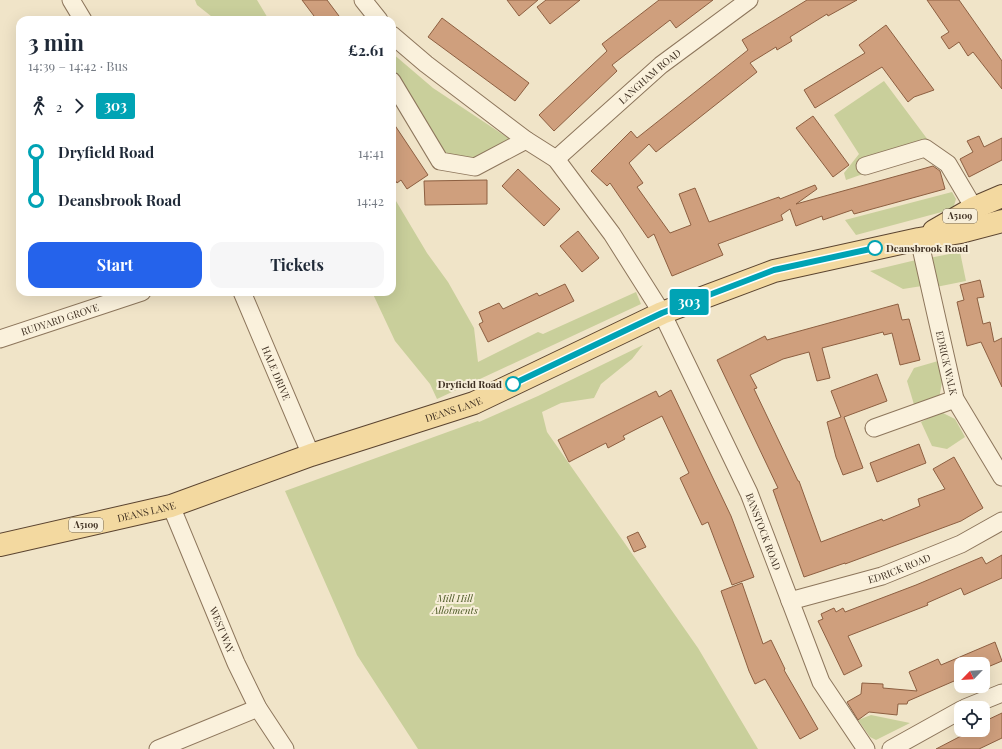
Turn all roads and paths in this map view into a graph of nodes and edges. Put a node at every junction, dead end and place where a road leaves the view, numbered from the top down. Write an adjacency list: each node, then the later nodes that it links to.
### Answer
1 (71, 0): 4 (street)
2 (363, 0): 5 (street)
3 (749, 0): 9 (street, LANGHAM ROAD)
4 (81, 16)
5 (376, 16)
6 (396, 38): 8 (street)
7 (396, 88): 8 (street)
8 (526, 140): 9 (street)
9 (556, 159): 17 (street)
10 (865, 166): 12 (street)
11 (1002, 196): 12 (main road, DEANS LANE / A5109)
12 (974, 208): 14 (main road, DEANS LANE / A5109)
13 (1002, 221): 14 (main road, DEANS LANE / A5109)
14 (919, 239): 17 (main road, DEANS LANE / A5109); 19 (street, EDRICK WALK)
15 (130, 296): 18 (street, RUDYARD GROVE)
16 (244, 296): 21 (street, HALE DRIVE)
17 (662, 313): 21 (main road, DEANS LANE / A5109); 26 (street, BANSTOCK ROAD)
18 (0, 339)
19 (955, 399): 20 (street); 22 (street, EDRICK WALK)
20 (874, 428)
21 (311, 455): 23 (main road, DEANS LANE / A5109)
22 (1002, 477)
23 (171, 506): 25 (main road, DEANS LANE / A5109); 29 (street, WEST WAY)
24 (1002, 521): 26 (street, EDRICK ROAD)
25 (0, 545)
26 (790, 601): 33 (street, BANSTOCK ROAD)
27 (1002, 693): 28 (street)
28 (982, 701)
29 (258, 708): 31 (street); 32 (street, WEST WAY)
30 (954, 714): 34 (street)
31 (158, 749)
32 (285, 749)
33 (866, 749)
34 (891, 749)

